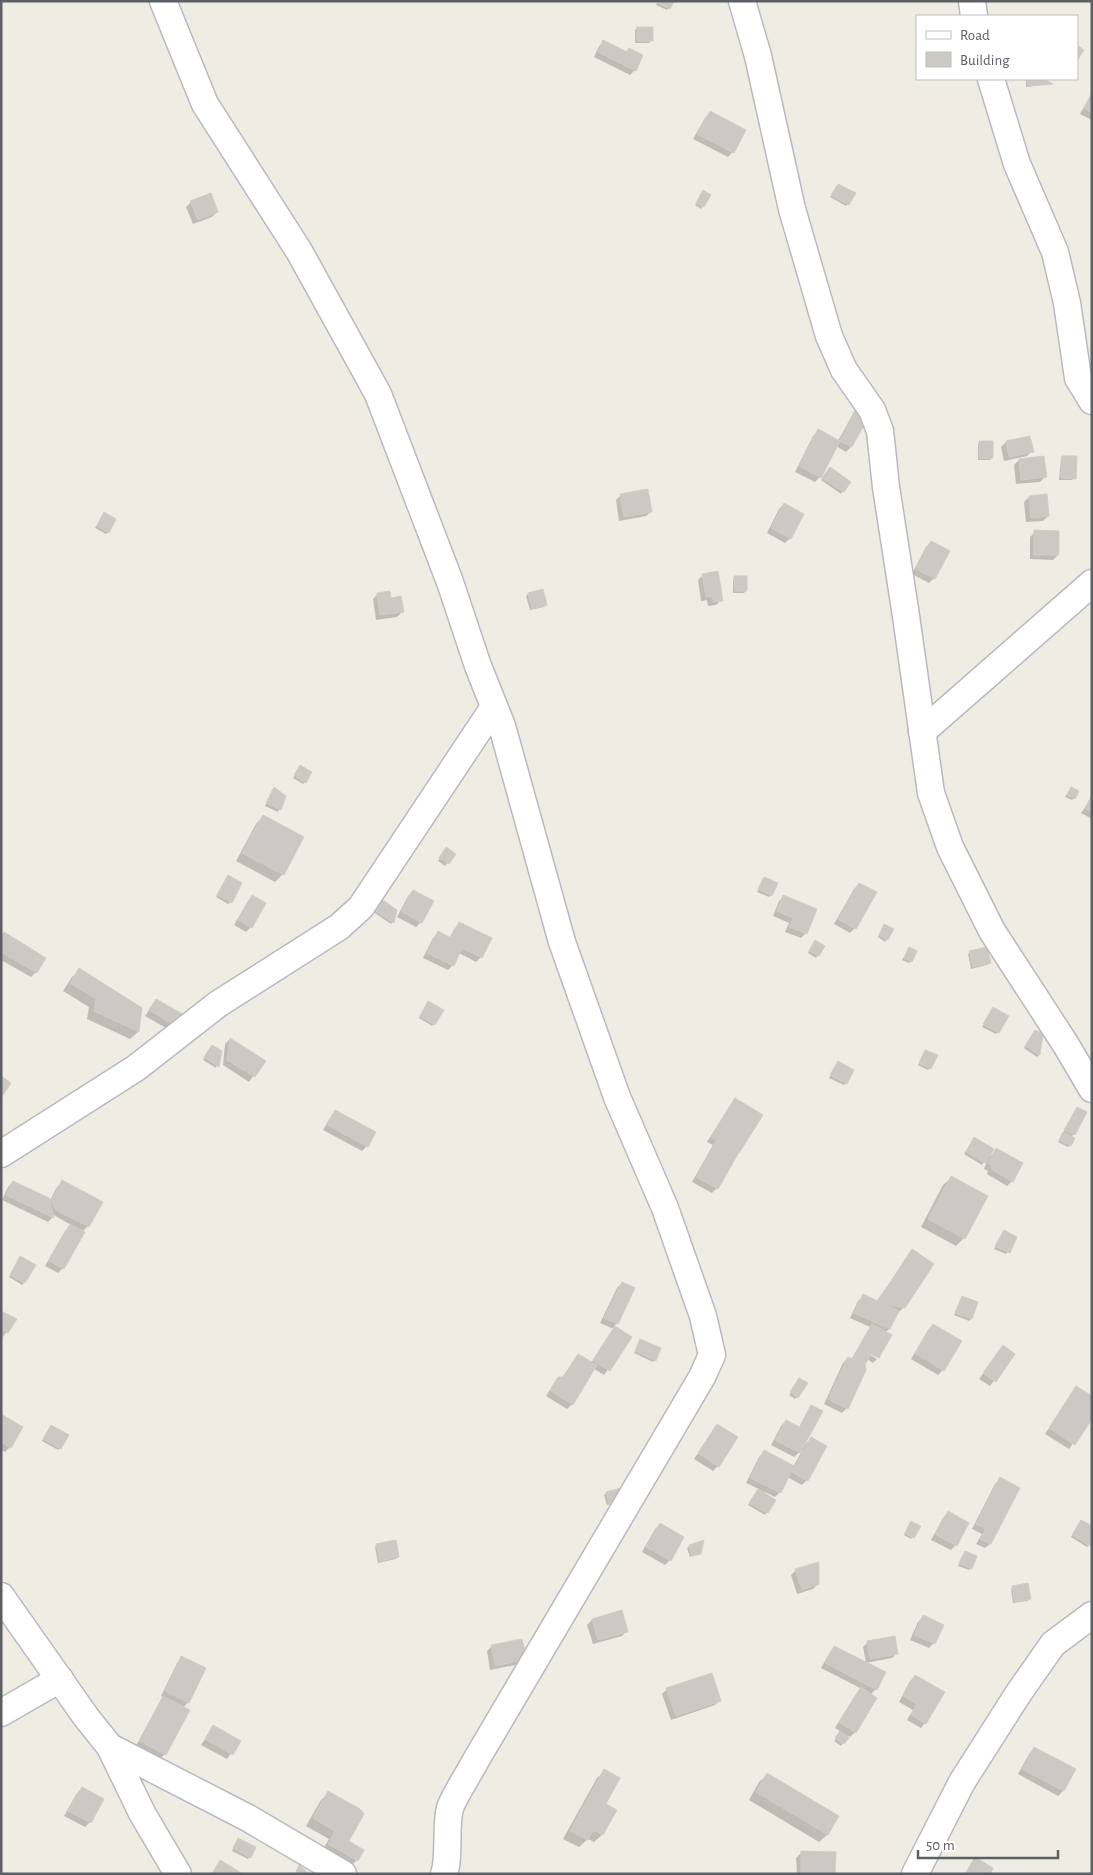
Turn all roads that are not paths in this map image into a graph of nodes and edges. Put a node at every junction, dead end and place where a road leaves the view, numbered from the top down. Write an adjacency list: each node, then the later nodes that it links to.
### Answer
1 (163, 1): 8 (street)
2 (742, 1): 9 (street)
3 (972, 1): 4 (street)
4 (974, 15)
5 (991, 80): 6 (street)
6 (1092, 401)
7 (1092, 583): 9 (street)
8 (494, 707): 11 (street); 19 (street)
9 (922, 732): 10 (street)
10 (1092, 1089)
11 (1, 1154)
12 (1, 1596): 14 (street)
13 (1092, 1616): 20 (street)
14 (60, 1679): 15 (street); 16 (street)
15 (1, 1713)
16 (110, 1747): 17 (street); 18 (street)
17 (178, 1874)
18 (343, 1874)
19 (444, 1874)
20 (915, 1874)

